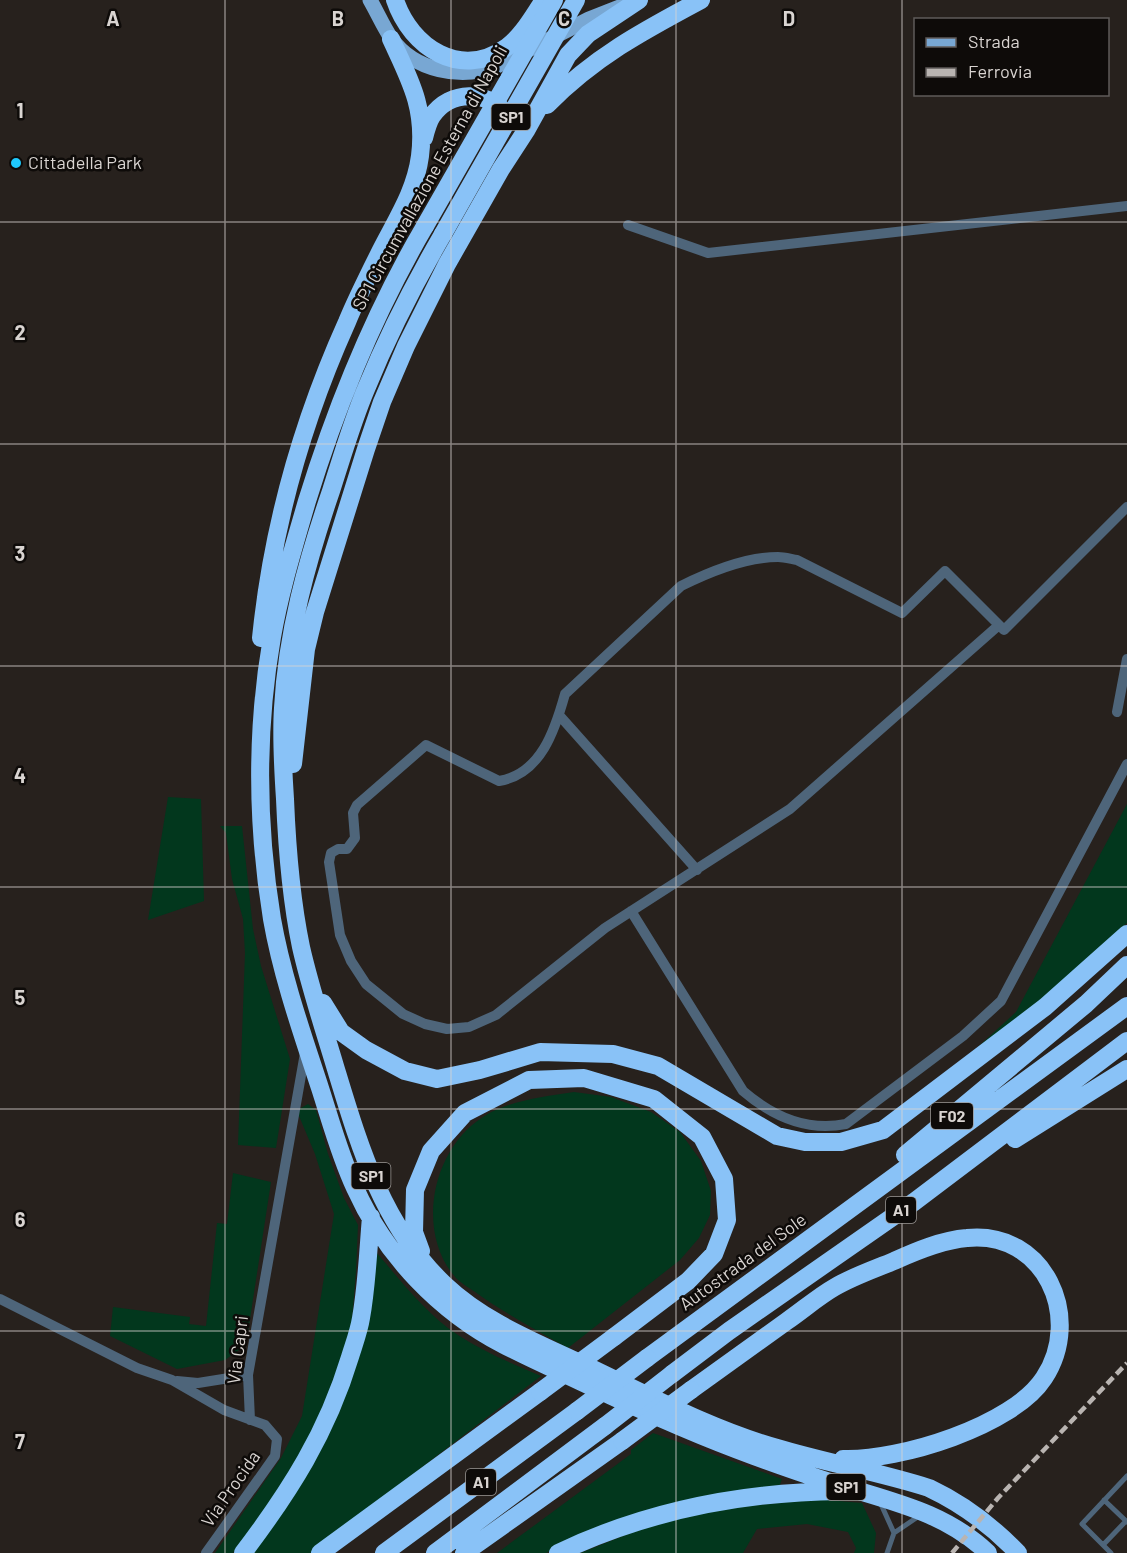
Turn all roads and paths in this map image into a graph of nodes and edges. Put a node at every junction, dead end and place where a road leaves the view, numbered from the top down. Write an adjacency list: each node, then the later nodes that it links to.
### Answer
1 (370, 0): 8 (main road)
2 (395, 0): 3 (highway)
3 (544, 0)
4 (554, 0): 19 (highway, SP1 Circumvallazione Esterna di Napoli / SP1, bridge)
5 (576, 0): 21 (highway, SP1, bridge)
6 (637, 0): 8 (main road); 9 (highway)
7 (701, 0): 9 (highway)
8 (391, 39): 10 (highway)
9 (527, 129): 11 (highway)
10 (420, 155): 11 (highway); 19 (highway)
11 (501, 169): 21 (highway)
12 (1127, 206): 13 (street)
13 (628, 225)
14 (1127, 507): 15 (street)
15 (999, 625): 18 (street); 22 (street)
16 (1127, 659): 17 (street)
17 (1117, 712)
18 (560, 715): 22 (street); 23 (street)
19 (262, 737): 29 (highway, SP1 Circumvallazione Esterna di Napoli / SP1)
20 (1127, 764): 23 (street)
21 (286, 825): 26 (highway, SP1)
22 (697, 870): 23 (street)
23 (632, 910)
24 (1127, 934): 26 (highway)
25 (1127, 966): 34 (highway, F02)
26 (309, 981): 33 (highway, SP1)
27 (1127, 1006): 34 (highway, Autostrada del Sole / A1)
28 (1127, 1041): 31 (highway, A1)
29 (307, 1047): 32 (highway, SP1 Circumvallazione Esterna di Napoli / SP1); 36 (street, Via Capri)
30 (1127, 1069): 31 (highway)
31 (914, 1202): 51 (highway, A1, bridge)
32 (371, 1217): 41 (highway, SP1 Circumvallazione Esterna di Napoli / SP1); 48 (highway)
33 (425, 1264): 39 (highway, SP1); 49 (highway, bridge)
34 (776, 1264): 50 (highway, Autostrada del Sole / A1, bridge)
35 (0, 1299): 37 (street, Via Capri)
36 (248, 1374): 37 (street); 38 (street, Via Capri)
37 (172, 1380): 38 (street, Via Capri)
38 (250, 1420): 47 (street, Via Procida)
39 (805, 1455): 52 (highway, bridge); 56 (highway, SP1)
40 (1127, 1476): 42 (lane)
41 (868, 1493): 43 (highway, SP1 Circumvallazione Esterna di Napoli / SP1); 45 (lane); 53 (highway)
42 (1104, 1500): 44 (lane); 46 (lane)
43 (926, 1512): 45 (lane); 55 (highway, SP1 Circumvallazione Esterna di Napoli / SP1)
44 (1126, 1521): 46 (lane)
45 (894, 1533): 54 (lane)
46 (1103, 1545): 57 (lane)
47 (206, 1553)
48 (243, 1553)
49 (320, 1553)
50 (384, 1553)
51 (435, 1553)
52 (464, 1553)
53 (558, 1553)
54 (886, 1553)
55 (988, 1553)
56 (1018, 1553)
57 (1111, 1553)

